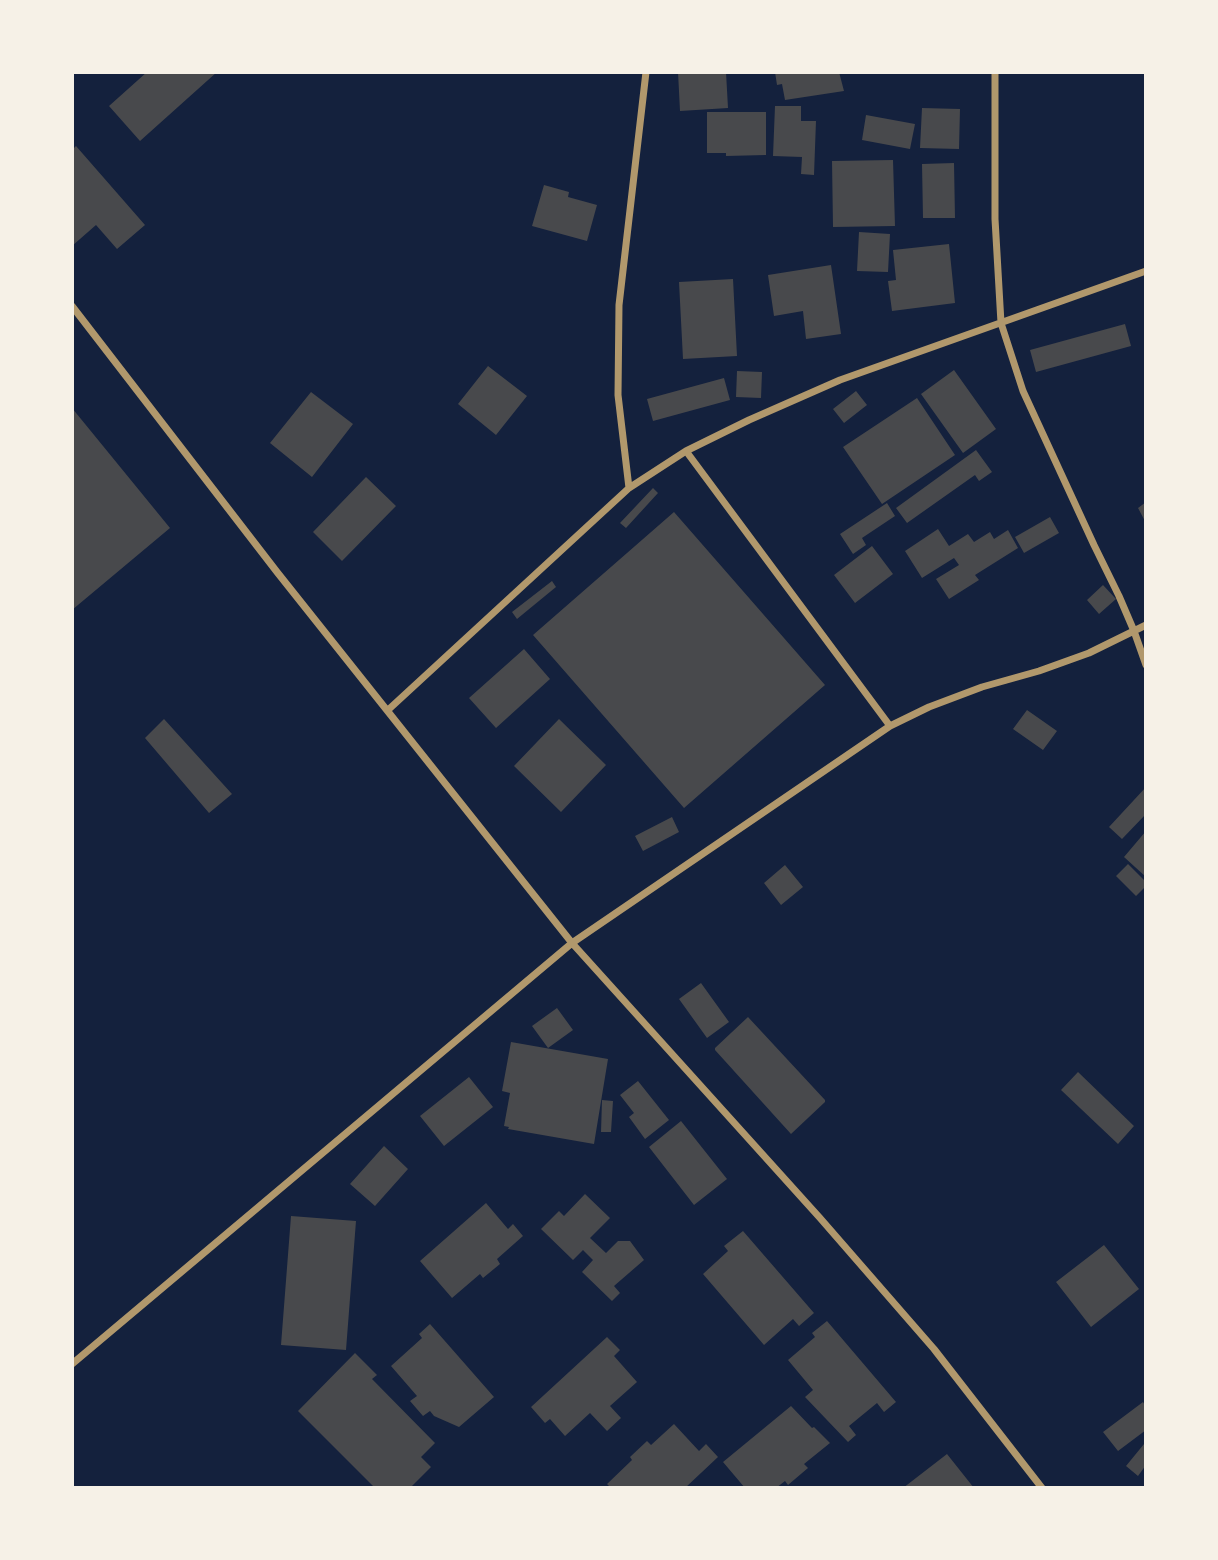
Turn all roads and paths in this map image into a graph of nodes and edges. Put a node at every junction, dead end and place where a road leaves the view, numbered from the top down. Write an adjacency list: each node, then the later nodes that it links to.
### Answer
1 (646, 72): 7 (street)
2 (995, 72): 5 (street)
3 (1146, 271): 5 (street)
4 (72, 306): 11 (street)
5 (1001, 323): 6 (street); 9 (street)
6 (686, 451): 7 (street); 12 (street)
7 (629, 488): 11 (street)
8 (1146, 625): 9 (street)
9 (1134, 631): 10 (street); 12 (street)
10 (1146, 665)
11 (388, 710): 13 (street)
12 (890, 726): 13 (street)
13 (572, 943): 14 (street); 15 (street)
14 (72, 1364)
15 (1042, 1488)

